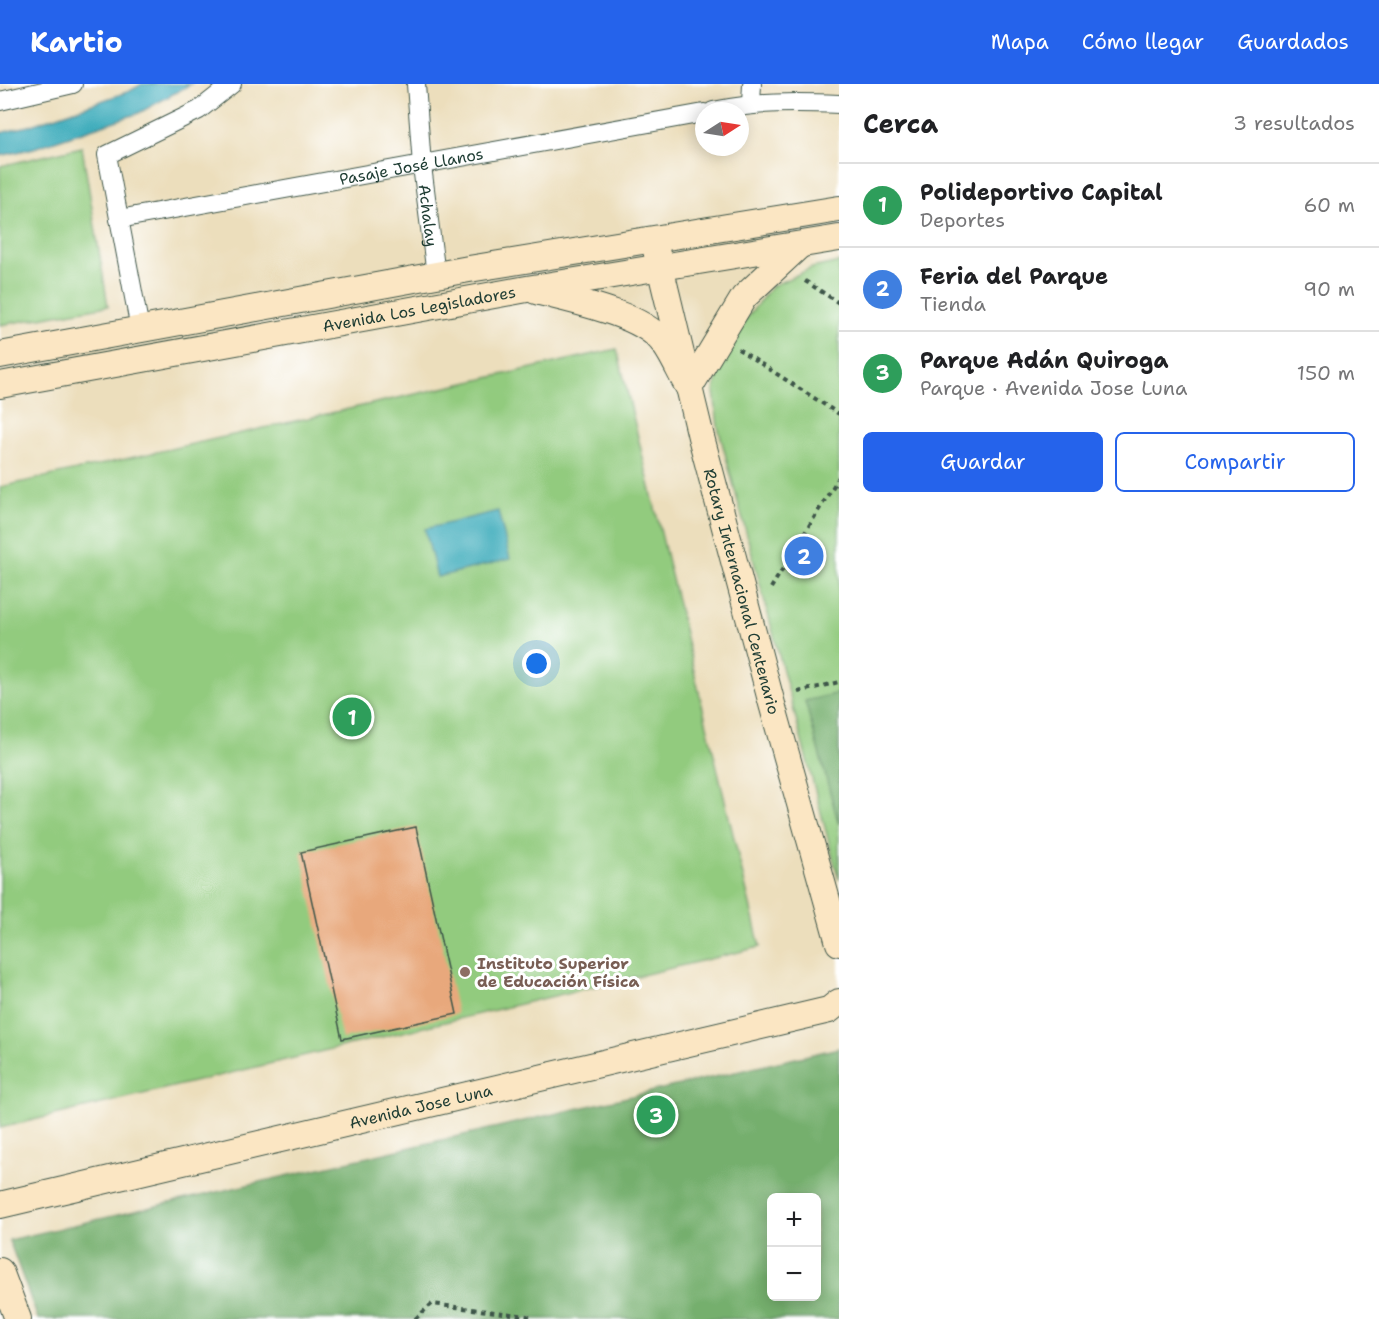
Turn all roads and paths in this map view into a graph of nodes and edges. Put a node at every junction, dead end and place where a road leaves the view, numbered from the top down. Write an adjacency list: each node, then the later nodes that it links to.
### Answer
1 (73, 84): 5 (street)
2 (231, 84): 11 (street)
3 (416, 84): 9 (street, Achalay)
4 (752, 84): 6 (street)
5 (0, 101)
6 (751, 104): 7 (street)
7 (839, 104)
8 (695, 115): 9 (street, Pasaje José Llanos)
9 (422, 166): 11 (street, Pasaje José Llanos); 16 (street, Achalay)
10 (839, 209): 13 (main road, Avenida Los Legisladores)
11 (119, 219): 20 (street)
12 (839, 238): 14 (main road, Avenida Los Legisladores)
13 (654, 239): 15 (main road, Rotary Internacional Centenario); 16 (main road, Avenida Los Legisladores)
14 (800, 245): 15 (main road, Avenida Los Legisladores); 24 (main road)
15 (659, 266): 18 (main road, Avenida Los Legisladores); 24 (main road, Rotary Internacional Centenario)
16 (436, 275): 20 (main road, Avenida Los Legisladores)
17 (805, 281): 19 (path)
18 (527, 289): 23 (main road, Avenida Los Legisladores); 24 (main road)
19 (839, 303)
20 (140, 329): 22 (main road, Avenida Los Legisladores)
21 (738, 349): 25 (path)
22 (0, 355)
23 (0, 385)
24 (689, 388): 30 (main road, Rotary Internacional Centenario)
25 (839, 414)
26 (839, 477): 27 (path)
27 (771, 588)
28 (839, 682): 29 (path)
29 (798, 692)
30 (839, 943)
31 (839, 1002): 32 (main road, Avenida Jose Luna)
32 (0, 1205)
33 (0, 1271): 34 (main road)
34 (18, 1319)
35 (415, 1319): 36 (path)
36 (532, 1319)

